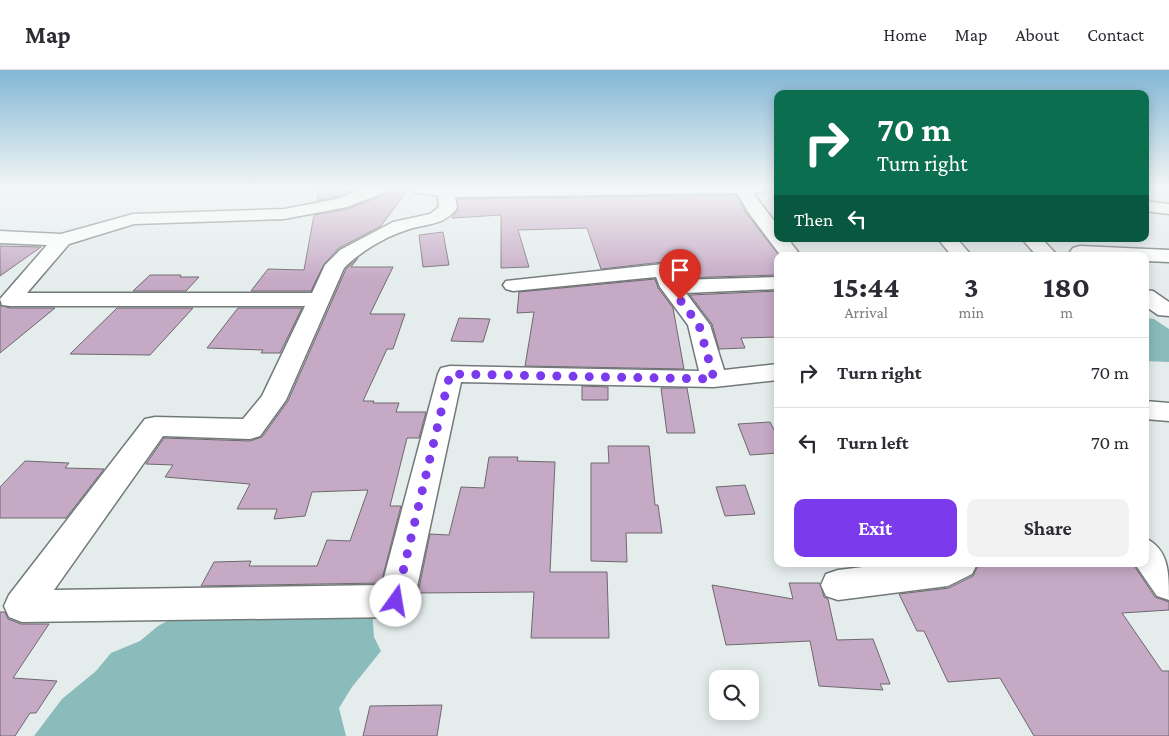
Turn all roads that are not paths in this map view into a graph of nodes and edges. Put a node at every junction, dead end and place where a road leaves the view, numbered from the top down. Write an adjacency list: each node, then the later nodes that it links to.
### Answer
1 (133, 219): 6 (street)
2 (431, 219): 18 (street)
3 (763, 219): 4 (street)
4 (774, 234)
5 (0, 236): 6 (street)
6 (62, 240): 18 (street)
7 (780, 242): 10 (street)
8 (950, 242): 11 (street)
9 (1034, 242): 12 (street)
10 (788, 252)
11 (958, 252)
12 (1044, 252)
13 (1149, 255): 14 (street)
14 (1169, 256)
15 (774, 283): 17 (street)
16 (513, 285): 17 (street)
17 (671, 287): 22 (street)
18 (320, 299): 22 (street)
19 (1149, 300): 20 (street)
20 (1160, 311)
21 (774, 372): 22 (street)
22 (714, 379)
23 (1149, 410): 24 (street)
24 (1169, 412)
25 (1149, 558): 28 (street)
26 (955, 567): 27 (street)
27 (838, 585)
28 (1169, 585)

